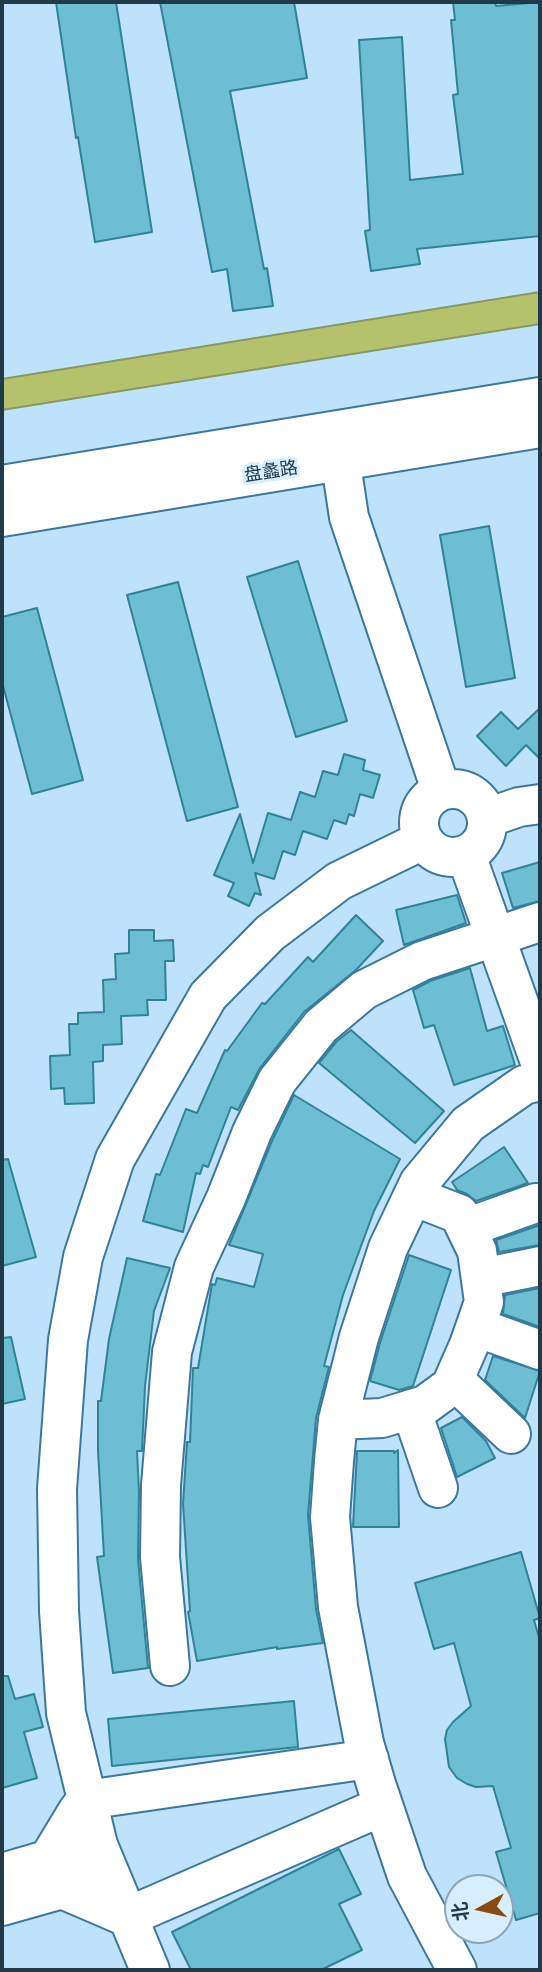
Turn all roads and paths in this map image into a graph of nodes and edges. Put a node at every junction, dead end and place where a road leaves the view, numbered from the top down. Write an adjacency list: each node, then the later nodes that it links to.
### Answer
1 (540, 397): 3 (street, 盘蠡路)
2 (540, 428): 3 (street, 盘蠡路)
3 (338, 446): 4 (street, 盘蠡路); 5 (street, 盘蠡路); 6 (street)
4 (2, 485)
5 (2, 517)
6 (441, 790): 8 (street); 9 (street)
7 (540, 804): 8 (street)
8 (487, 818): 10 (street)
9 (423, 840): 10 (street); 29 (street)
10 (467, 855): 12 (street)
11 (540, 922): 12 (street)
12 (497, 937): 13 (street); 27 (street)
13 (540, 1062)
14 (540, 1081): 15 (street)
15 (413, 1196): 17 (street); 24 (street)
16 (536, 1203): 17 (street)
17 (466, 1228): 19 (street)
18 (540, 1266): 19 (street)
19 (481, 1278): 20 (street)
20 (476, 1327): 21 (street); 22 (street)
21 (540, 1350)
22 (454, 1380): 23 (street); 25 (street)
23 (411, 1409): 24 (street); 26 (street)
24 (338, 1420): 28 (street)
25 (511, 1434)
26 (438, 1488)
27 (170, 1666)
28 (369, 1759): 29 (street); 30 (street)
29 (86, 1800): 31 (street); 33 (street)
30 (383, 1806): 35 (street); 37 (street)
31 (104, 1861): 33 (street); 35 (street)
32 (2, 1873): 33 (street)
33 (55, 1875): 34 (street); 35 (street)
34 (2, 1906)
35 (127, 1917): 36 (street)
36 (150, 1970)
37 (457, 1970)

